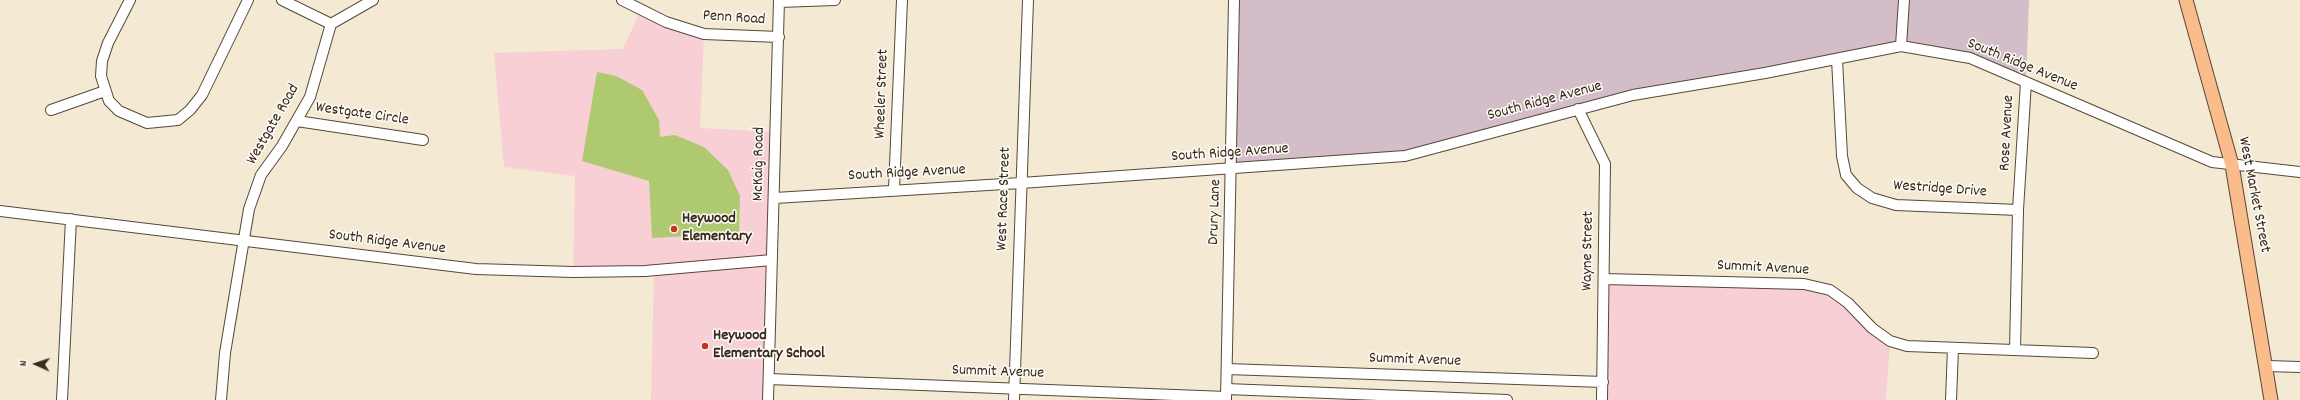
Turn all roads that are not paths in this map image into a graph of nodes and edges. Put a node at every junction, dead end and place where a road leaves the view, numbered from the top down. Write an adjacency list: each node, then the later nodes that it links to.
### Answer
1 (130, 0): 18 (street)
2 (248, 0): 18 (street)
3 (282, 0): 13 (street)
4 (373, 0): 13 (street)
5 (835, 0): 12 (street)
6 (902, 0): 27 (street, Wheeler Street)
7 (1028, 0): 26 (street, West Race Street)
8 (1234, 0): 24 (street, Drury Lane)
9 (1904, 0): 15 (street)
10 (2186, 0): 23 (main road, West Market Street)
11 (628, 1): 14 (street, Penn Road)
12 (779, 1): 14 (street, McKaig Road)
13 (332, 24): 21 (street, Westgate Road)
14 (779, 37): 28 (street, McKaig Road)
15 (1901, 46): 16 (street, South Ridge Avenue); 17 (street, South Ridge Avenue)
16 (1837, 59): 19 (street, South Ridge Avenue); 29 (street, Westridge Drive)
17 (2026, 82): 23 (street, South Ridge Avenue); 29 (street, Rose Avenue)
18 (105, 91): 20 (street)
19 (1578, 109): 24 (street, South Ridge Avenue); 34 (street, Wayne Street)
20 (51, 110)
21 (297, 121): 22 (street, Westgate Circle); 32 (street, Westgate Road)
22 (423, 140)
23 (2232, 165): 25 (street, South Ridge Avenue); 38 (main road, West Market Street)
24 (1232, 169): 26 (street, South Ridge Avenue); 40 (street, Drury Lane)
25 (2300, 172)
26 (1021, 183): 27 (street, South Ridge Avenue); 43 (street, West Race Street)
27 (894, 190): 28 (street, South Ridge Avenue)
28 (775, 198): 33 (street, McKaig Road)
29 (2018, 210): 36 (street)
30 (0, 211): 31 (street, South Ridge Avenue)
31 (71, 219): 32 (street, South Ridge Avenue); 45 (street)
32 (244, 241): 33 (street, South Ridge Avenue); 46 (street, Westgate Road)
33 (772, 260): 41 (street, McKaig Road)
34 (1604, 279): 35 (street, Summit Avenue); 42 (street, Wayne Street)
35 (1953, 348): 36 (street, Summit Avenue); 51 (street)
36 (2014, 350): 37 (street, Summit Avenue)
37 (2093, 353)
38 (2267, 366): 39 (street); 52 (main road, West Market Street)
39 (2300, 367)
40 (1226, 369): 42 (street, Summit Avenue); 44 (street, Drury Lane)
41 (769, 379): 43 (street, Summit Avenue); 47 (street, McKaig Road)
42 (1603, 382): 50 (street, Wayne Street)
43 (1014, 388): 44 (street, Summit Avenue); 48 (street, West Race Street)
44 (1226, 395): 49 (street, Summit Avenue)
45 (62, 400)
46 (221, 400)
47 (768, 400)
48 (1014, 400)
49 (1507, 400)
50 (1602, 400)
51 (1951, 400)
52 (2271, 400)

